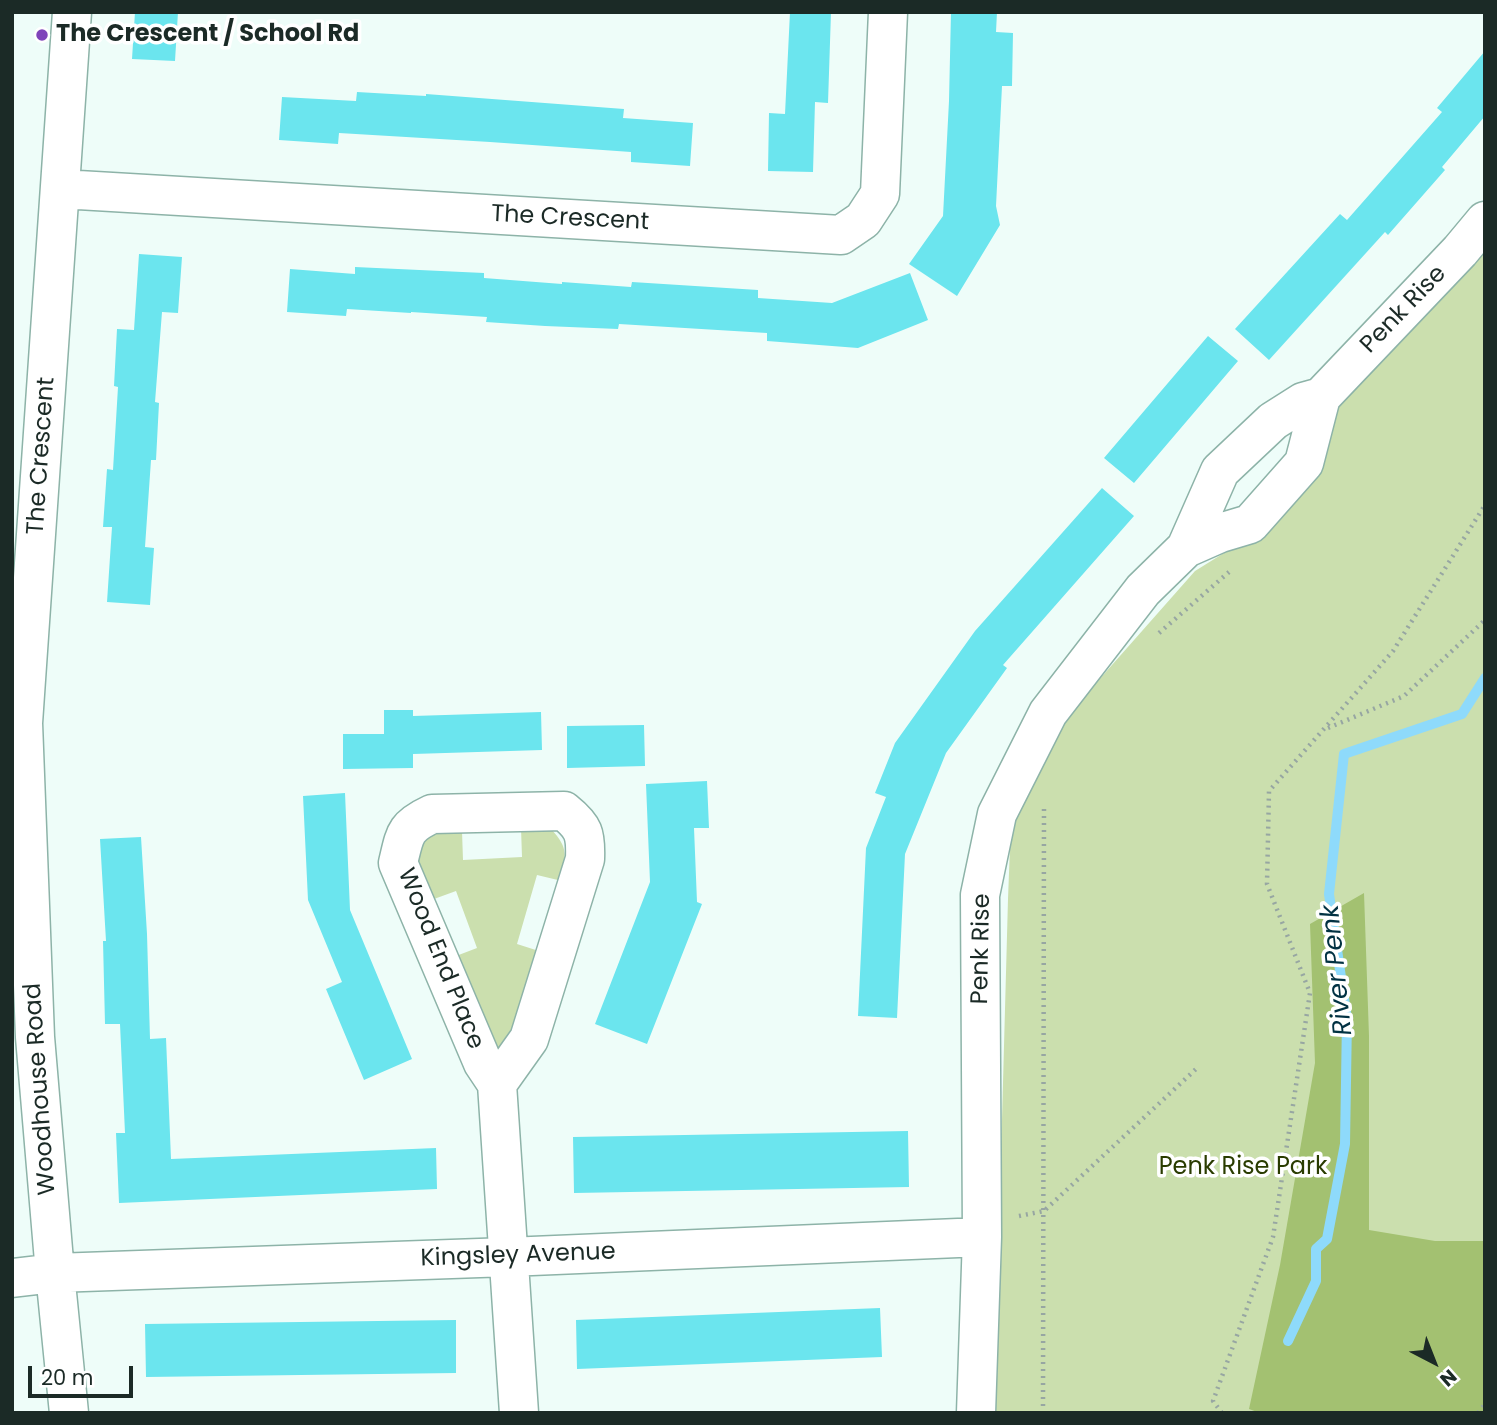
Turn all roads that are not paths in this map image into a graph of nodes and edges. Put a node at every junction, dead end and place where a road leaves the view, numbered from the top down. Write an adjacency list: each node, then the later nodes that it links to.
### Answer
1 (72, 12): 3 (street, The Crescent)
2 (888, 12): 3 (street, The Crescent)
3 (61, 188): 7 (street, The Crescent)
4 (1485, 221): 5 (street, Penk Rise)
5 (1321, 397): 6 (street, Penk Rise); 6 (street, Penk Rise)
6 (1186, 548): 9 (street, Penk Rise)
7 (23, 723): 11 (street, Woodhouse Road)
8 (497, 1084): 8 (street, Wood End Place); 10 (street, Wood End Place)
9 (982, 1231): 10 (street, Kingsley Avenue); 15 (street, Penk Rise)
10 (508, 1257): 11 (street, Kingsley Avenue); 14 (street, Wood End Place)
11 (55, 1273): 12 (street, Kingsley Avenue); 13 (street, Woodhouse Road)
12 (12, 1278)
13 (69, 1413)
14 (519, 1413)
15 (976, 1413)

